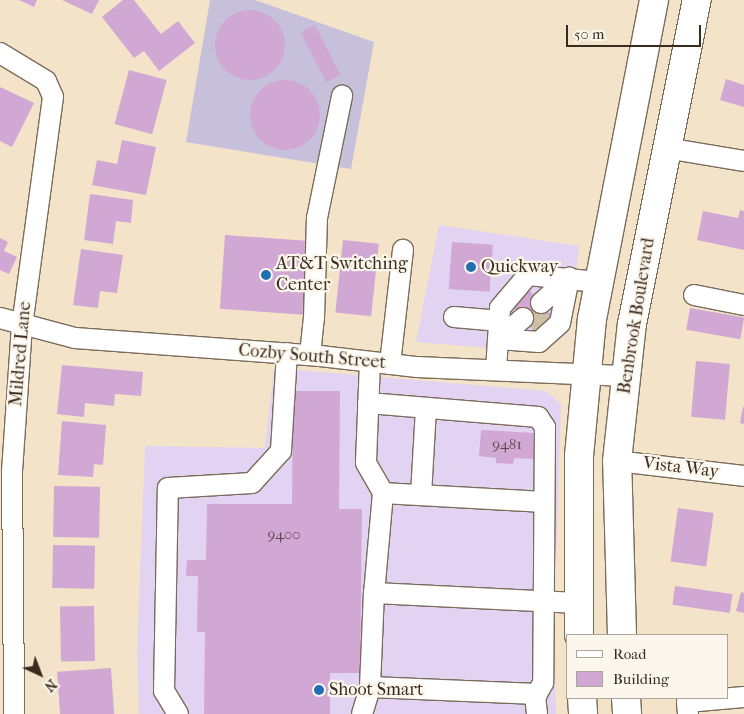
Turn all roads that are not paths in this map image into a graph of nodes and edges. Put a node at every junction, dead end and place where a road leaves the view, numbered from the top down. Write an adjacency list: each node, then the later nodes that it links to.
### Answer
1 (697, 0): 5 (highway, Benbrook Boulevard)
2 (652, 2): 9 (highway)
3 (0, 53): 16 (street, Mildred Lane)
4 (342, 96): 19 (street)
5 (666, 148): 6 (street); 24 (highway, Benbrook Boulevard)
6 (744, 160)
7 (404, 250): 21 (street)
8 (568, 278): 9 (street); 12 (street); 17 (street); 17 (street)
9 (598, 282): 23 (highway)
10 (694, 295): 11 (street)
11 (744, 305)
12 (544, 308)
13 (454, 317): 17 (street)
14 (0, 318): 16 (street, Cozby South Street)
15 (527, 322): 17 (street)
16 (22, 325): 18 (street, Cozby South Street); 44 (street, Mildred Lane)
17 (500, 330): 22 (street)
18 (287, 354): 19 (street, Cozby South Street); 45 (street)
19 (310, 355): 20 (street, Cozby South Street)
20 (370, 362): 21 (street, Cozby South Street); 25 (street)
21 (390, 364): 22 (street, Cozby South Street)
22 (496, 370): 23 (street, Cozby South Street)
23 (587, 374): 24 (street, Cozby South Street); 33 (highway)
24 (626, 376): 27 (highway, Benbrook Boulevard)
25 (368, 403): 26 (street); 29 (street)
26 (426, 408): 30 (street); 31 (street)
27 (617, 461): 28 (street, Vista Way); 36 (highway, Benbrook Boulevard)
28 (744, 476)
29 (383, 493): 30 (street); 32 (street)
30 (421, 495): 31 (street)
31 (544, 502): 34 (street)
32 (374, 594): 34 (street); 37 (street)
33 (578, 603): 34 (street); 35 (highway)
34 (542, 604): 43 (street)
35 (579, 634)
36 (622, 634)
37 (370, 687): 43 (street); 46 (street)
38 (744, 697): 39 (street)
39 (729, 698)
40 (582, 699): 47 (highway)
41 (626, 699): 48 (highway)
42 (721, 699): 49 (street)
43 (536, 704)
44 (14, 714)
45 (178, 714)
46 (362, 714)
47 (583, 714)
48 (627, 714)
49 (688, 714)

